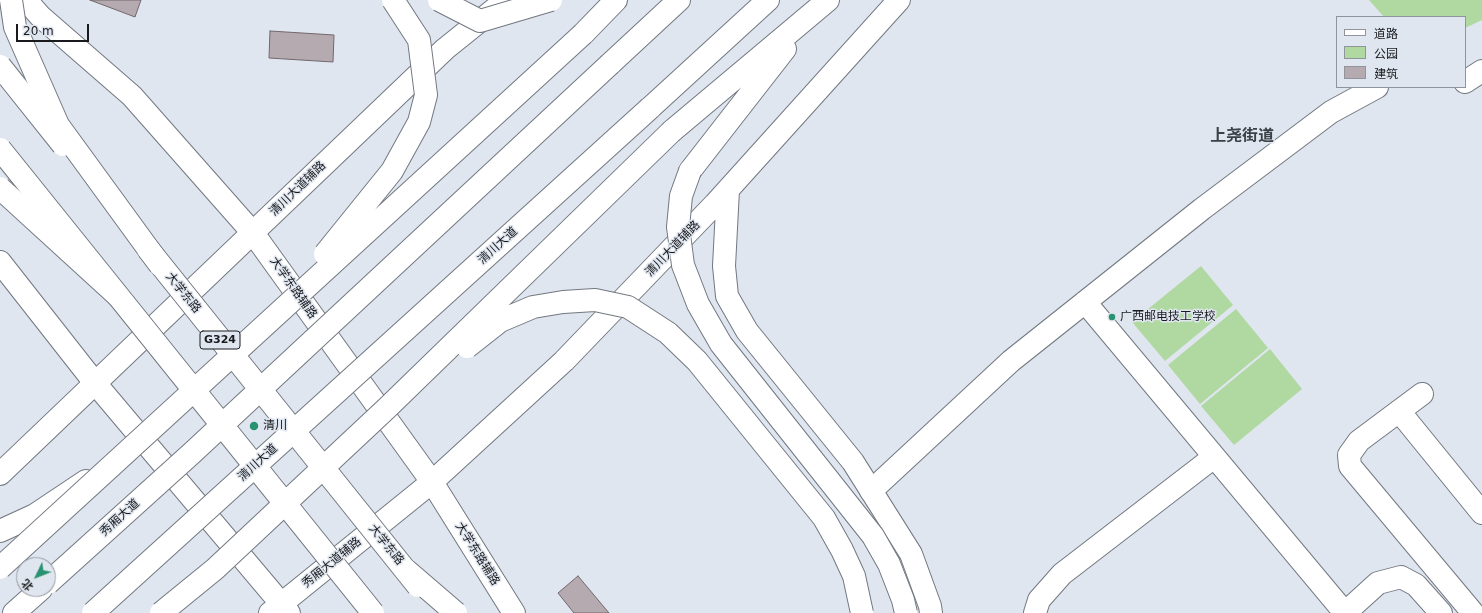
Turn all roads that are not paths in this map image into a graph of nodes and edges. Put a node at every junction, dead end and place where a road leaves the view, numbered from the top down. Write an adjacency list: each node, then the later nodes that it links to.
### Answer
1 (11, 0): 21 (main road, bridge)
2 (26, 0): 19 (main road, 大学东路辅路)
3 (393, 0): 23 (main road, bridge)
4 (439, 0): 6 (main road, bridge)
5 (506, 0): 19 (main road, 清川大道辅路)
6 (551, 0)
7 (616, 0): 23 (main road, bridge)
8 (679, 0): 39 (main road, 秀厢大道, bridge)
9 (768, 0): 44 (main road, 清川大道, bridge)
10 (899, 0): 18 (main road, 清川大道辅路)
11 (822, 6): 27 (main road, bridge); 51 (main road, bridge)
12 (0, 66): 21 (main road, 大学东路 / G324, bridge)
13 (1482, 70): 14 (main road)
14 (1466, 81)
15 (1375, 88): 24 (main road)
16 (0, 149): 22 (main road, bridge)
17 (0, 188): 22 (main road, bridge)
18 (728, 190): 32 (main road, 清川大道辅路); 33 (main road)
19 (253, 233): 25 (main road, 清川大道辅路); 32 (main road, 大学东路辅路)
20 (0, 262): 25 (main road)
21 (160, 265): 38 (main road, 大学东路 / G324, bridge)
22 (118, 296): 42 (main road, bridge)
23 (289, 301): 30 (main road, bridge)
24 (1085, 302): 29 (main road); 33 (main road)
25 (95, 383): 31 (main road); 41 (main road)
26 (1422, 394): 28 (main road)
27 (387, 408): 37 (main road, bridge); 50 (main road, bridge)
28 (1399, 411): 34 (main road); 56 (main road)
29 (1214, 457): 53 (main road); 54 (main road)
30 (116, 460): 35 (main road, bridge); 36 (main road, bridge)
31 (0, 474)
32 (432, 482): 41 (main road, 秀厢大道辅路); 49 (main road, 大学东路辅路)
33 (871, 491): 52 (main road)
34 (1482, 513)
35 (0, 531)
36 (0, 568)
37 (214, 569): 45 (main road, bridge); 46 (main road, bridge)
38 (406, 570): 47 (main road, 大学东路 / G324, bridge); 48 (main road, bridge)
39 (56, 576)
40 (32, 597): 43 (main road)
41 (280, 610)
42 (371, 611)
43 (14, 613)
44 (93, 613)
45 (161, 613)
46 (178, 613)
47 (440, 613)
48 (456, 613)
49 (514, 613)
50 (862, 613)
51 (906, 613)
52 (931, 613)
53 (1035, 613)
54 (1345, 613): 55 (main road)
55 (1441, 613)
56 (1473, 613)

